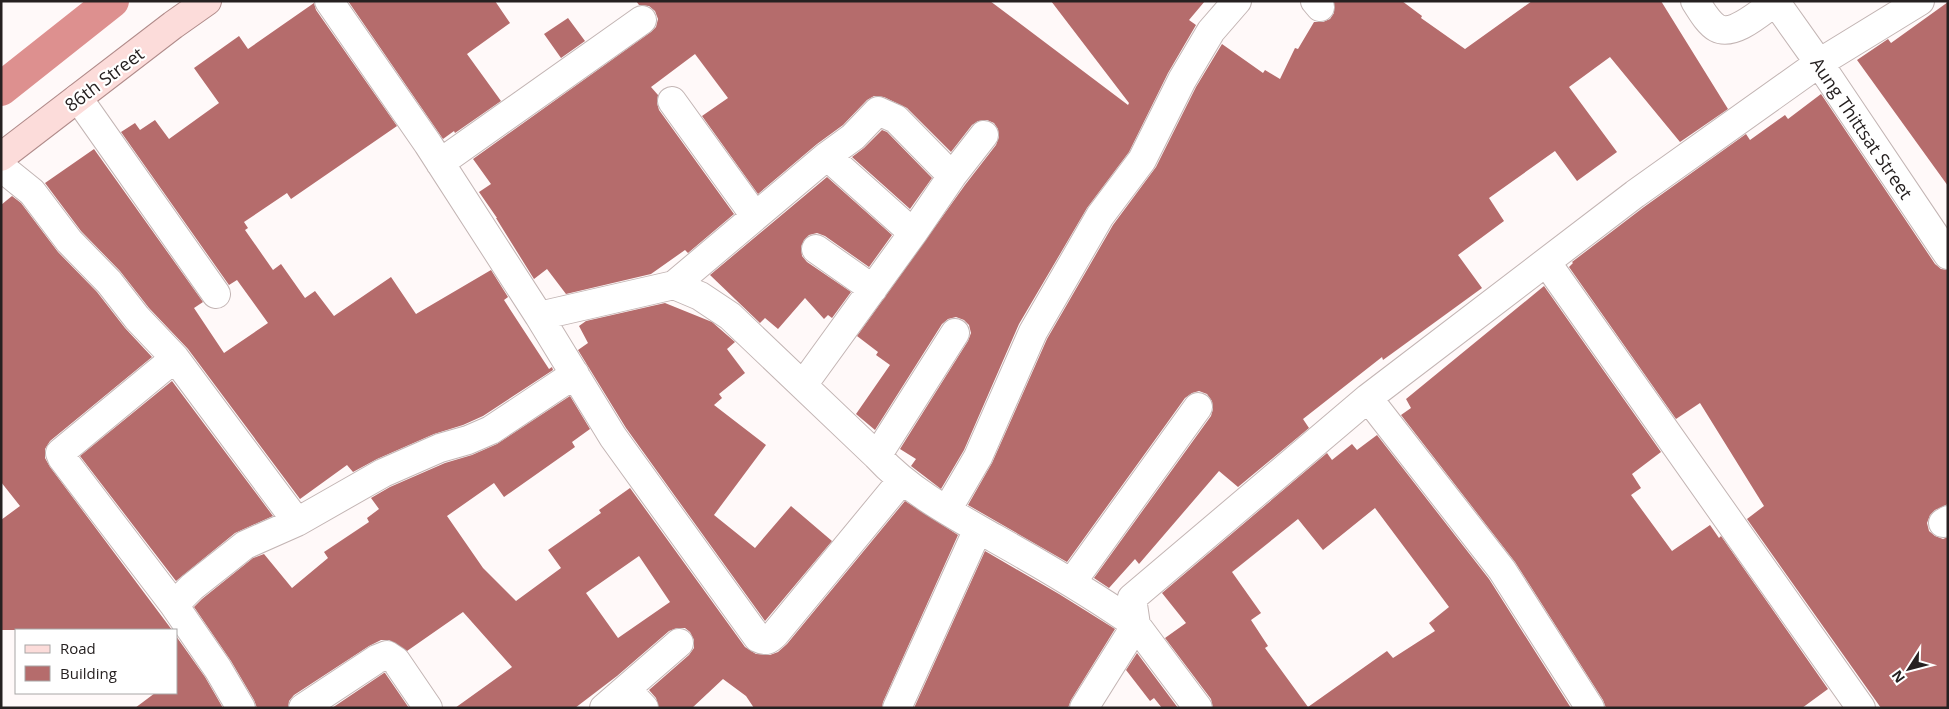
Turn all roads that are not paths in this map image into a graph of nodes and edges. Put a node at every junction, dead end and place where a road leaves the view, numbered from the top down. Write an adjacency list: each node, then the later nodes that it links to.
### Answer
1 (207, 1): 9 (main road, 86th Street)
2 (329, 1): 14 (street)
3 (1237, 1): 34 (street)
4 (1695, 1): 5 (street)
5 (1775, 2): 8 (street, Aung Thittsat Street)
6 (1914, 3): 8 (street)
7 (642, 20): 14 (street)
8 (1818, 63): 19 (street, Aung Thittsat Street); 21 (street)
9 (78, 98): 13 (main road, 86th Street); 24 (street)
10 (672, 101): 17 (street)
11 (984, 136): 16 (street)
12 (827, 156): 16 (street); 17 (street); 18 (street)
13 (1, 157)
14 (440, 163): 25 (street)
15 (1, 167): 27 (street)
16 (952, 176): 18 (street)
17 (755, 216): 22 (street)
18 (913, 233): 23 (street)
19 (1945, 246)
20 (816, 249): 23 (street)
21 (1547, 263): 30 (street); 50 (street)
22 (674, 285): 25 (street); 29 (street)
23 (872, 289): 29 (street)
24 (216, 294)
25 (539, 316): 28 (street)
26 (955, 334): 32 (street)
27 (175, 358): 35 (street); 38 (street)
28 (574, 374): 33 (street); 35 (street)
29 (803, 386): 32 (street)
30 (1368, 398): 39 (street); 49 (street)
31 (1198, 407): 37 (street)
32 (877, 456): 33 (street)
33 (902, 480): 34 (street)
34 (947, 510): 36 (street)
35 (297, 522): 38 (street)
36 (978, 529): 37 (street); 46 (street)
37 (1072, 582): 39 (street)
38 (174, 605): 42 (street)
39 (1136, 625): 47 (street); 48 (street)
40 (679, 643): 41 (street)
41 (635, 698): 45 (street)
42 (241, 708)
43 (303, 708): 44 (street)
44 (428, 708)
45 (604, 708)
46 (897, 708)
47 (1084, 708)
48 (1198, 708)
49 (1590, 708)
50 (1861, 708)

